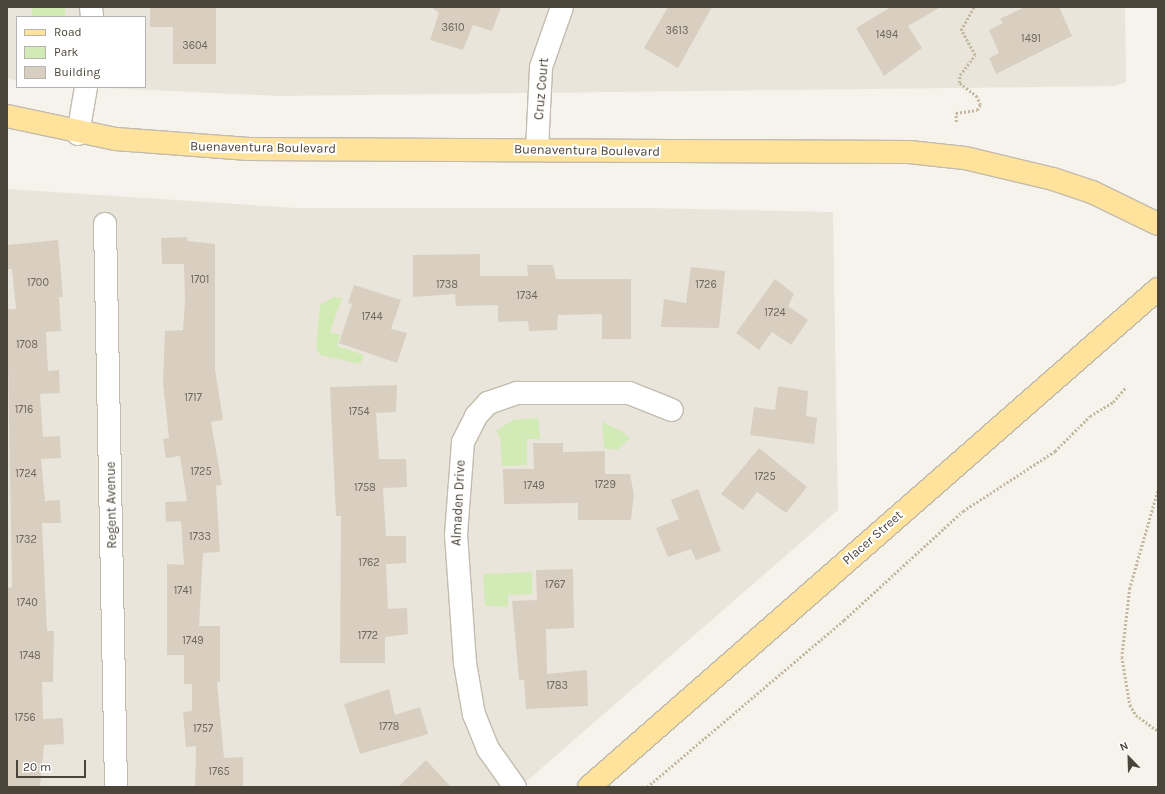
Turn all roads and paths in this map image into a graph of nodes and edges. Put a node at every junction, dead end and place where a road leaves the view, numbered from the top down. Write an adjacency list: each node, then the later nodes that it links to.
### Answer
1 (562, 7): 7 (street, Cruz Court)
2 (974, 7): 5 (path)
3 (86, 88): 6 (street)
4 (7, 116): 6 (main road, Buenaventura Boulevard)
5 (956, 122)
6 (78, 134): 7 (main road, Buenaventura Boulevard)
7 (537, 150): 9 (main road, Buenaventura Boulevard)
8 (105, 224): 15 (street, Regent Avenue)
9 (1158, 224)
10 (1158, 289): 17 (main road, Placer Street)
11 (1126, 387): 18 (path)
12 (672, 410): 16 (street, Almaden Drive)
13 (1158, 490): 14 (path)
14 (1158, 731)
15 (116, 787)
16 (515, 787)
17 (589, 787)
18 (647, 787)

